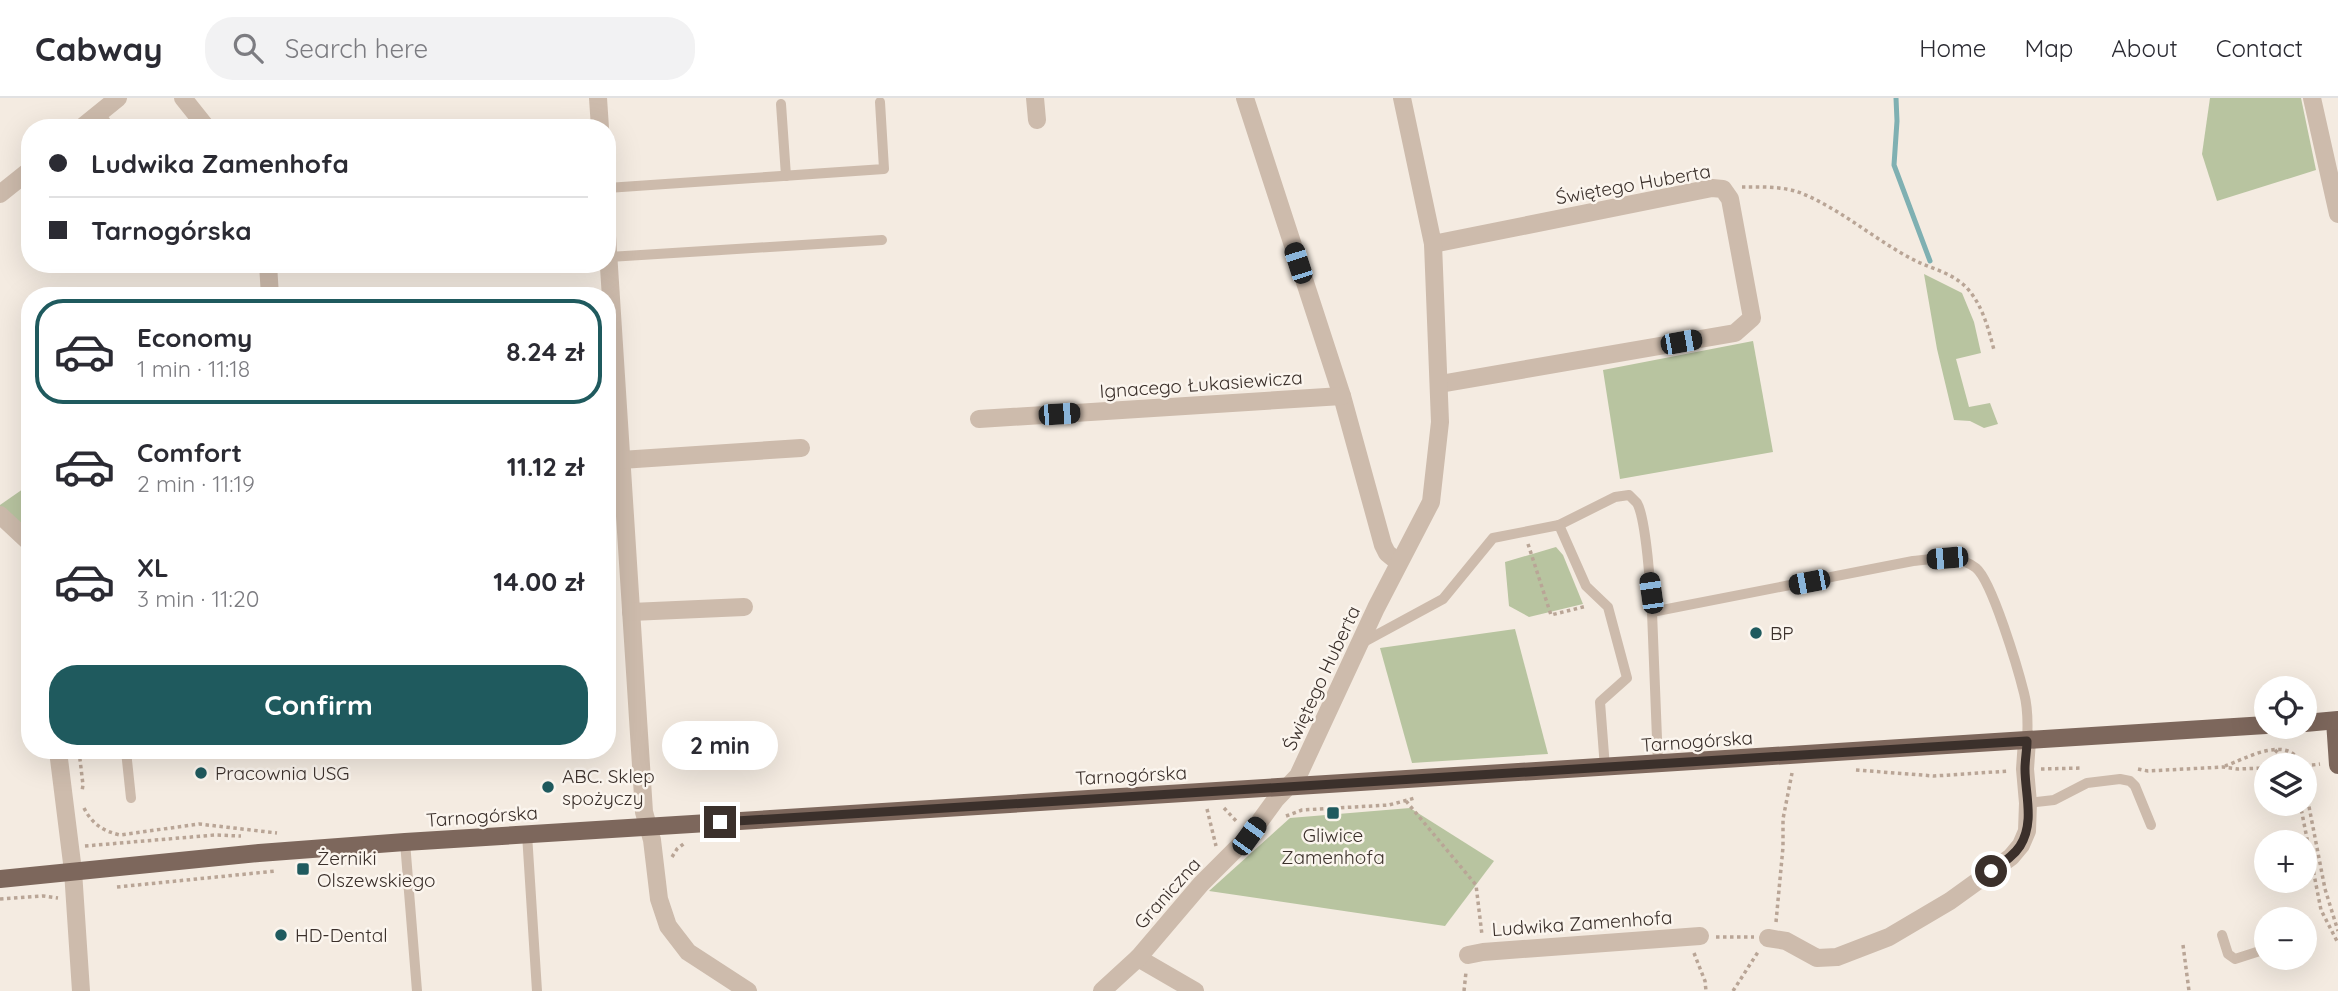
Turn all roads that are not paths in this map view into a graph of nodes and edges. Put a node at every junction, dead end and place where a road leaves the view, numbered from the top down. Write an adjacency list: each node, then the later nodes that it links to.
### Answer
1 (118, 98): 10 (street)
2 (183, 98): 13 (street)
3 (598, 98): 14 (street)
4 (1035, 98): 15 (street)
5 (1245, 98): 26 (street, Ignacego Łukasiewicza)
6 (1402, 98): 22 (street, Świętego Huberta)
7 (2312, 98): 20 (street)
8 (880, 102): 16 (lane)
9 (781, 104): 16 (lane)
10 (99, 113): 11 (street); 12 (lane)
11 (92, 119)
12 (104, 119)
13 (200, 119)
14 (599, 119)
15 (1037, 120)
16 (786, 176): 18 (lane)
17 (21, 177): 19 (street)
18 (616, 187)
19 (0, 194)
20 (2338, 214)
21 (883, 240): 23 (lane)
22 (1433, 244): 25 (street, Świętego Huberta); 25 (street, Świętego Huberta)
23 (616, 257)
24 (616, 375): 29 (street)
25 (1440, 384): 33 (street, Świętego Huberta)
26 (1342, 396): 27 (street, Ignacego Łukasiewicza); 33 (street, Ignacego Łukasiewicza)
27 (979, 419)
28 (801, 448): 29 (street)
29 (621, 460): 35 (street)
30 (0, 515): 32 (street)
31 (1559, 525): 36 (lane); 37 (lane); 46 (lane)
32 (21, 533)
33 (1398, 562): 37 (street, Świętego Huberta)
34 (744, 607): 35 (street)
35 (631, 612): 51 (street)
36 (1652, 612): 41 (lane); 44 (lane)
37 (1358, 645): 47 (street, Świętego Huberta)
38 (2337, 720): 39 (main road); 45 (main road)
39 (2317, 722)
40 (2254, 726): 41 (main road, Tarnogórska)
41 (2027, 741): 44 (main road, Tarnogórska); 49 (street)
42 (59, 759): 54 (street)
43 (127, 759): 48 (lane)
44 (1658, 764): 46 (main road, Tarnogórska)
45 (2338, 765)
46 (1605, 768): 47 (main road, Tarnogórska)
47 (1287, 787): 51 (main road, Tarnogórska); 61 (street, Graniczna)
48 (131, 798)
49 (2028, 803): 50 (lane); 58 (street)
50 (2151, 825)
51 (648, 826): 52 (main road, Tarnogórska); 65 (street)
52 (527, 835): 53 (main road, Tarnogórska); 64 (lane)
53 (405, 842): 54 (main road, Tarnogórska); 63 (lane)
54 (73, 871): 55 (main road, Tarnogórska); 62 (street)
55 (0, 879)
56 (2222, 935): 60 (lane)
57 (1693, 937): 59 (street, Ludwika Zamenhofa)
58 (1768, 938)
59 (1476, 953)
60 (2254, 953)
61 (1138, 958): 66 (street, Graniczna); 67 (street)
62 (81, 991)
63 (417, 991)
64 (537, 991)
65 (748, 991)
66 (1102, 991)
67 (1195, 991)

